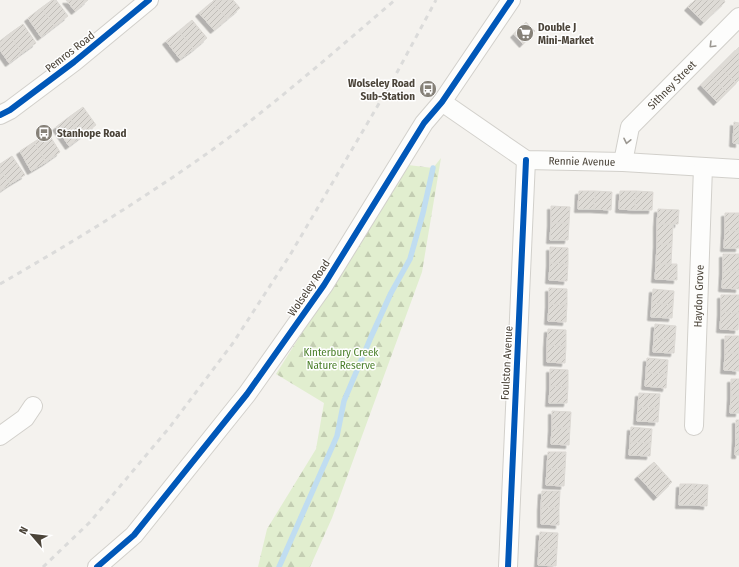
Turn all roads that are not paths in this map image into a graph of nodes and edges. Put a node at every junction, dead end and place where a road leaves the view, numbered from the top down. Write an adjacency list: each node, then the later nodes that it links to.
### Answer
1 (149, 0): 5 (street, Pemros Road)
2 (511, 0): 4 (street, Wolseley Road)
3 (739, 17): 7 (street, Sithney Street, one-way to 7)
4 (442, 102): 6 (street); 13 (street, Wolseley Road)
5 (0, 115)
6 (526, 160): 7 (street, Rennie Avenue); 14 (street, Foulston Avenue)
7 (623, 162): 8 (street, Rennie Avenue)
8 (703, 167): 9 (street, Rennie Avenue); 11 (street, Haydon Grove)
9 (739, 169)
10 (33, 406): 12 (street)
11 (694, 426)
12 (0, 436)
13 (97, 567)
14 (508, 567)

